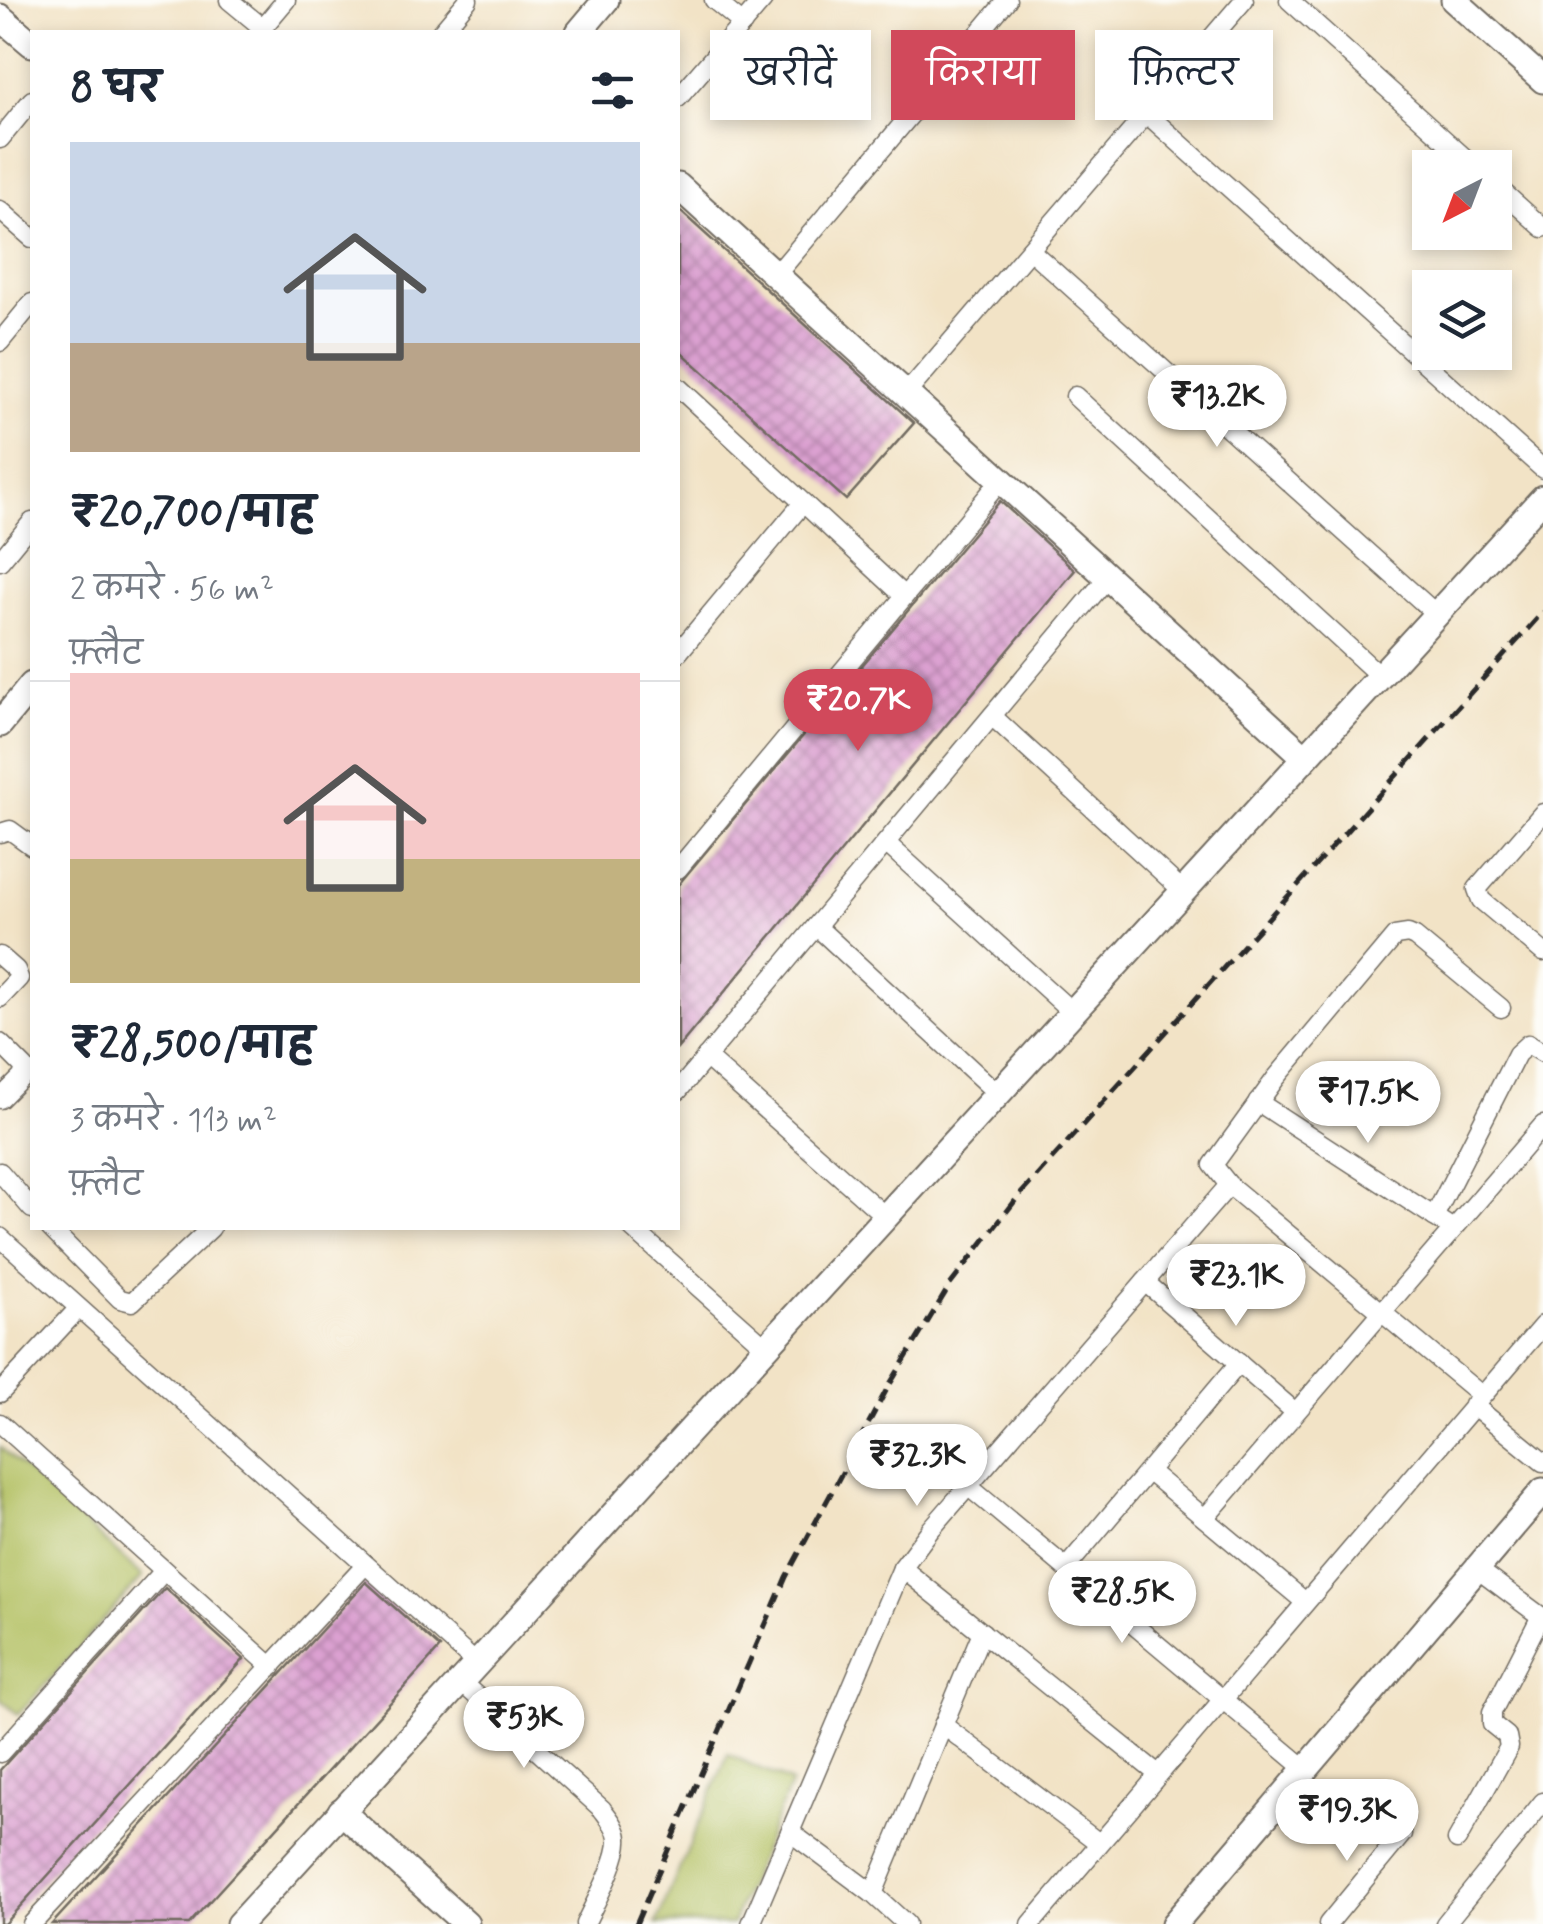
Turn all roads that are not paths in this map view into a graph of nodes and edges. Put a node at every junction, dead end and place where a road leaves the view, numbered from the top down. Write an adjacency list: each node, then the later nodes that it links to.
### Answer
1 (229, 0): 13 (street)
2 (286, 0): 13 (street)
3 (468, 0): 14 (street)
4 (606, 0): 15 (street)
5 (714, 0): 12 (street)
6 (763, 0): 12 (street)
7 (1007, 0): 31 (street)
8 (1244, 0): 16 (street)
9 (1290, 0): 24 (street)
10 (1454, 0): 18 (street)
11 (0, 17): 17 (street)
12 (742, 24): 19 (street)
13 (261, 30)
14 (443, 30)
15 (581, 30)
16 (1218, 30)
17 (30, 42)
18 (1539, 68)
19 (680, 96)
20 (30, 102): 23 (street)
21 (1141, 120): 30 (street)
22 (1153, 120): 37 (street)
23 (0, 139)
24 (1456, 150)
25 (680, 188): 31 (street)
26 (1512, 200): 28 (street)
27 (0, 210): 29 (street)
28 (1543, 228)
29 (30, 236)
30 (1030, 250): 35 (street); 45 (street)
31 (776, 275): 35 (street)
32 (30, 305): 33 (street)
33 (0, 342)
34 (680, 390): 40 (street)
35 (906, 394): 38 (street)
36 (1075, 396): 47 (street)
37 (1543, 469)
38 (1001, 480): 43 (street); 44 (street)
39 (1543, 498): 45 (street)
40 (803, 503): 44 (street); 46 (street)
41 (30, 524): 42 (street)
42 (0, 561)
43 (1108, 577): 49 (street); 51 (street)
44 (904, 596): 56 (street)
45 (1436, 614): 47 (street)
46 (680, 650)
47 (1380, 676): 51 (street)
48 (30, 686): 50 (street)
49 (992, 716): 54 (street); 57 (street)
50 (0, 724)
51 (1306, 757): 57 (street)
52 (1543, 814): 59 (street)
53 (0, 832): 55 (street)
54 (886, 843): 58 (street); 63 (street)
55 (30, 845)
56 (680, 867)
57 (1183, 891): 63 (street)
58 (816, 926): 66 (street); 68 (street)
59 (1541, 947)
60 (0, 956): 61 (street)
61 (0, 998)
62 (1501, 1008): 70 (street)
63 (1072, 1012): 68 (street)
64 (0, 1044): 69 (street)
65 (1543, 1053): 76 (street)
66 (706, 1057): 67 (street); 75 (street)
67 (680, 1090)
68 (998, 1094): 75 (street)
69 (0, 1099)
70 (1258, 1102): 73 (street); 76 (street)
71 (1543, 1125): 77 (street)
72 (1, 1175): 74 (street)
73 (1229, 1185): 82 (street); 84 (street)
74 (30, 1206)
75 (886, 1217): 86 (street)
76 (1434, 1217): 77 (street)
77 (1453, 1229): 84 (street)
78 (52, 1230): 79 (street)
79 (209, 1230)
80 (634, 1230): 86 (street)
81 (0, 1237): 83 (street)
82 (1145, 1282): 87 (street); 94 (street)
83 (78, 1308): 88 (street); 97 (street)
84 (1382, 1312): 89 (street); 90 (street)
85 (1543, 1325): 89 (street)
86 (767, 1348): 106 (street)
87 (1239, 1364): 90 (street); 93 (street)
88 (0, 1393)
89 (1477, 1400): 92 (street); 102 (street)
90 (1295, 1412): 96 (street)
91 (0, 1422): 101 (street)
92 (1543, 1462)
93 (1148, 1471): 96 (street); 99 (street)
94 (968, 1486): 98 (street); 99 (street)
95 (1538, 1506): 100 (street)
96 (1204, 1518): 102 (street)
97 (364, 1566): 105 (street); 106 (street)
98 (902, 1568): 104 (street); 114 (street)
99 (1066, 1568): 107 (street)
100 (1476, 1568): 103 (street); 110 (street)
101 (163, 1572): 105 (street); 109 (street)
102 (1304, 1602): 107 (street)
103 (1542, 1617): 116 (street)
104 (982, 1632): 108 (street); 111 (street)
105 (272, 1667): 120 (street)
106 (470, 1674): 113 (street); 123 (street)
107 (1222, 1698): 110 (street); 111 (street)
108 (943, 1726): 117 (street); 118 (street)
109 (0, 1753)
110 (1307, 1770): 127 (street)
111 (1158, 1774): 117 (street)
112 (1543, 1802): 128 (street)
113 (342, 1811): 121 (street); 122 (street)
114 (790, 1832): 118 (street); 124 (street)
115 (1402, 1834): 119 (street)
116 (1457, 1840)
117 (1099, 1843): 126 (street)
118 (873, 1894): 125 (street)
119 (1332, 1923)
120 (32, 1924)
121 (239, 1924)
122 (466, 1924)
123 (585, 1924)
124 (751, 1924)
125 (906, 1924)
126 (1032, 1924)
127 (1174, 1924)
128 (1444, 1924)

